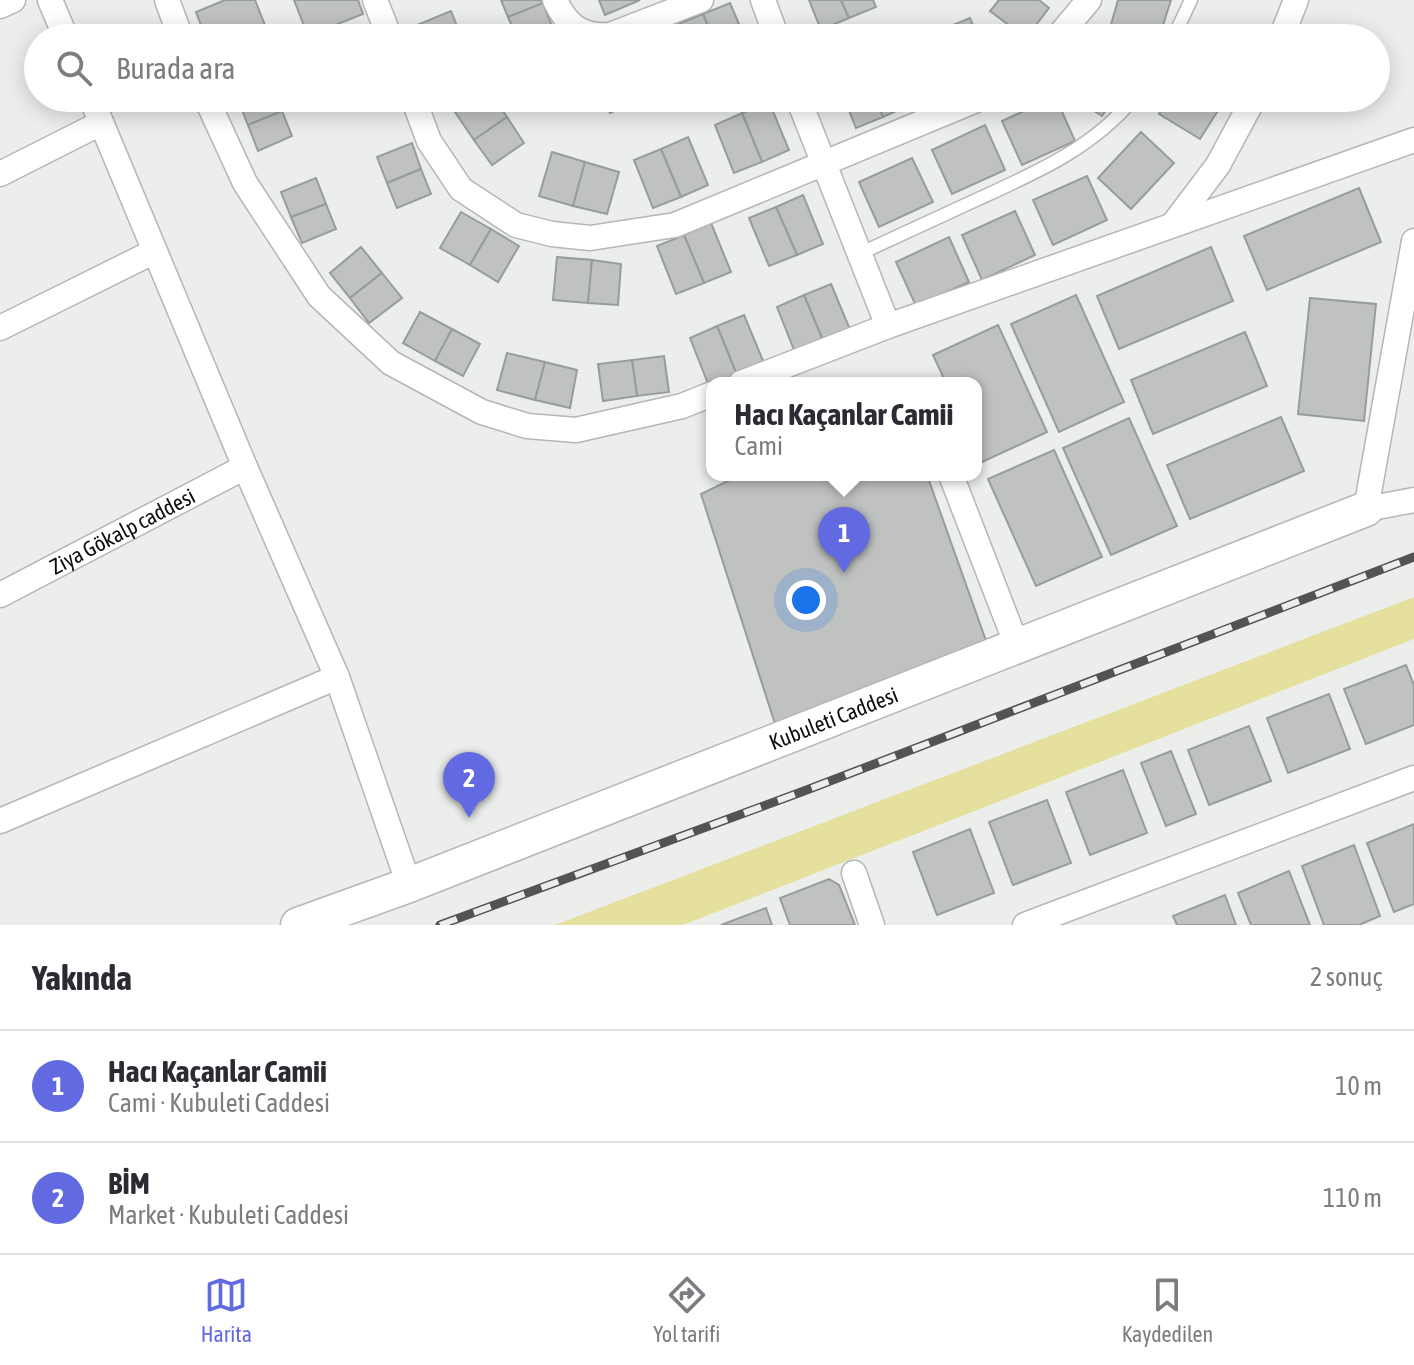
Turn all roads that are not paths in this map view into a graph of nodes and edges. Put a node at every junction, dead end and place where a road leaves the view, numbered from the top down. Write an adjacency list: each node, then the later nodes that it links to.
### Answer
1 (13, 0): 11 (street)
2 (50, 0): 12 (street)
3 (167, 0): 13 (street)
4 (375, 0): 14 (street)
5 (555, 0): 15 (street)
6 (701, 0): 16 (street)
7 (763, 0): 17 (street)
8 (1089, 0): 18 (street)
9 (1191, 0): 19 (lane)
10 (1296, 0): 20 (street)
11 (0, 6)
12 (60, 24)
13 (176, 24)
14 (384, 24)
15 (568, 24)
16 (639, 24)
17 (772, 24)
18 (1069, 24)
19 (1180, 24)
20 (1287, 24)
21 (97, 112): 28 (street)
22 (212, 112): 39 (street)
23 (418, 112): 30 (street)
24 (803, 112): 30 (street)
25 (948, 112): 30 (street)
26 (1122, 112): 35 (lane)
27 (1246, 112): 32 (street)
28 (101, 123): 31 (street); 34 (street)
29 (1414, 140): 32 (street)
30 (823, 165): 35 (street)
31 (0, 174)
32 (1175, 222): 36 (street)
33 (1414, 241): 43 (street)
34 (155, 251): 37 (street); 40 (street)
35 (859, 254): 36 (street)
36 (888, 326): 38 (street)
37 (0, 328)
38 (756, 377)
39 (706, 396)
40 (245, 467): 44 (street, Ziya Gökalp caddesi); 46 (street)
41 (953, 481): 45 (street)
42 (1414, 500): 43 (street)
43 (1366, 509): 45 (street, Kubuleti Caddesi)
44 (0, 595)
45 (1017, 646): 50 (street, Kubuleti Caddesi)
46 (337, 677): 48 (street); 50 (street)
47 (1414, 778): 53 (street)
48 (0, 821)
49 (854, 873): 52 (street)
50 (409, 885): 51 (street, Kubuleti Caddesi)
51 (298, 925)
52 (872, 925)
53 (1025, 925)

